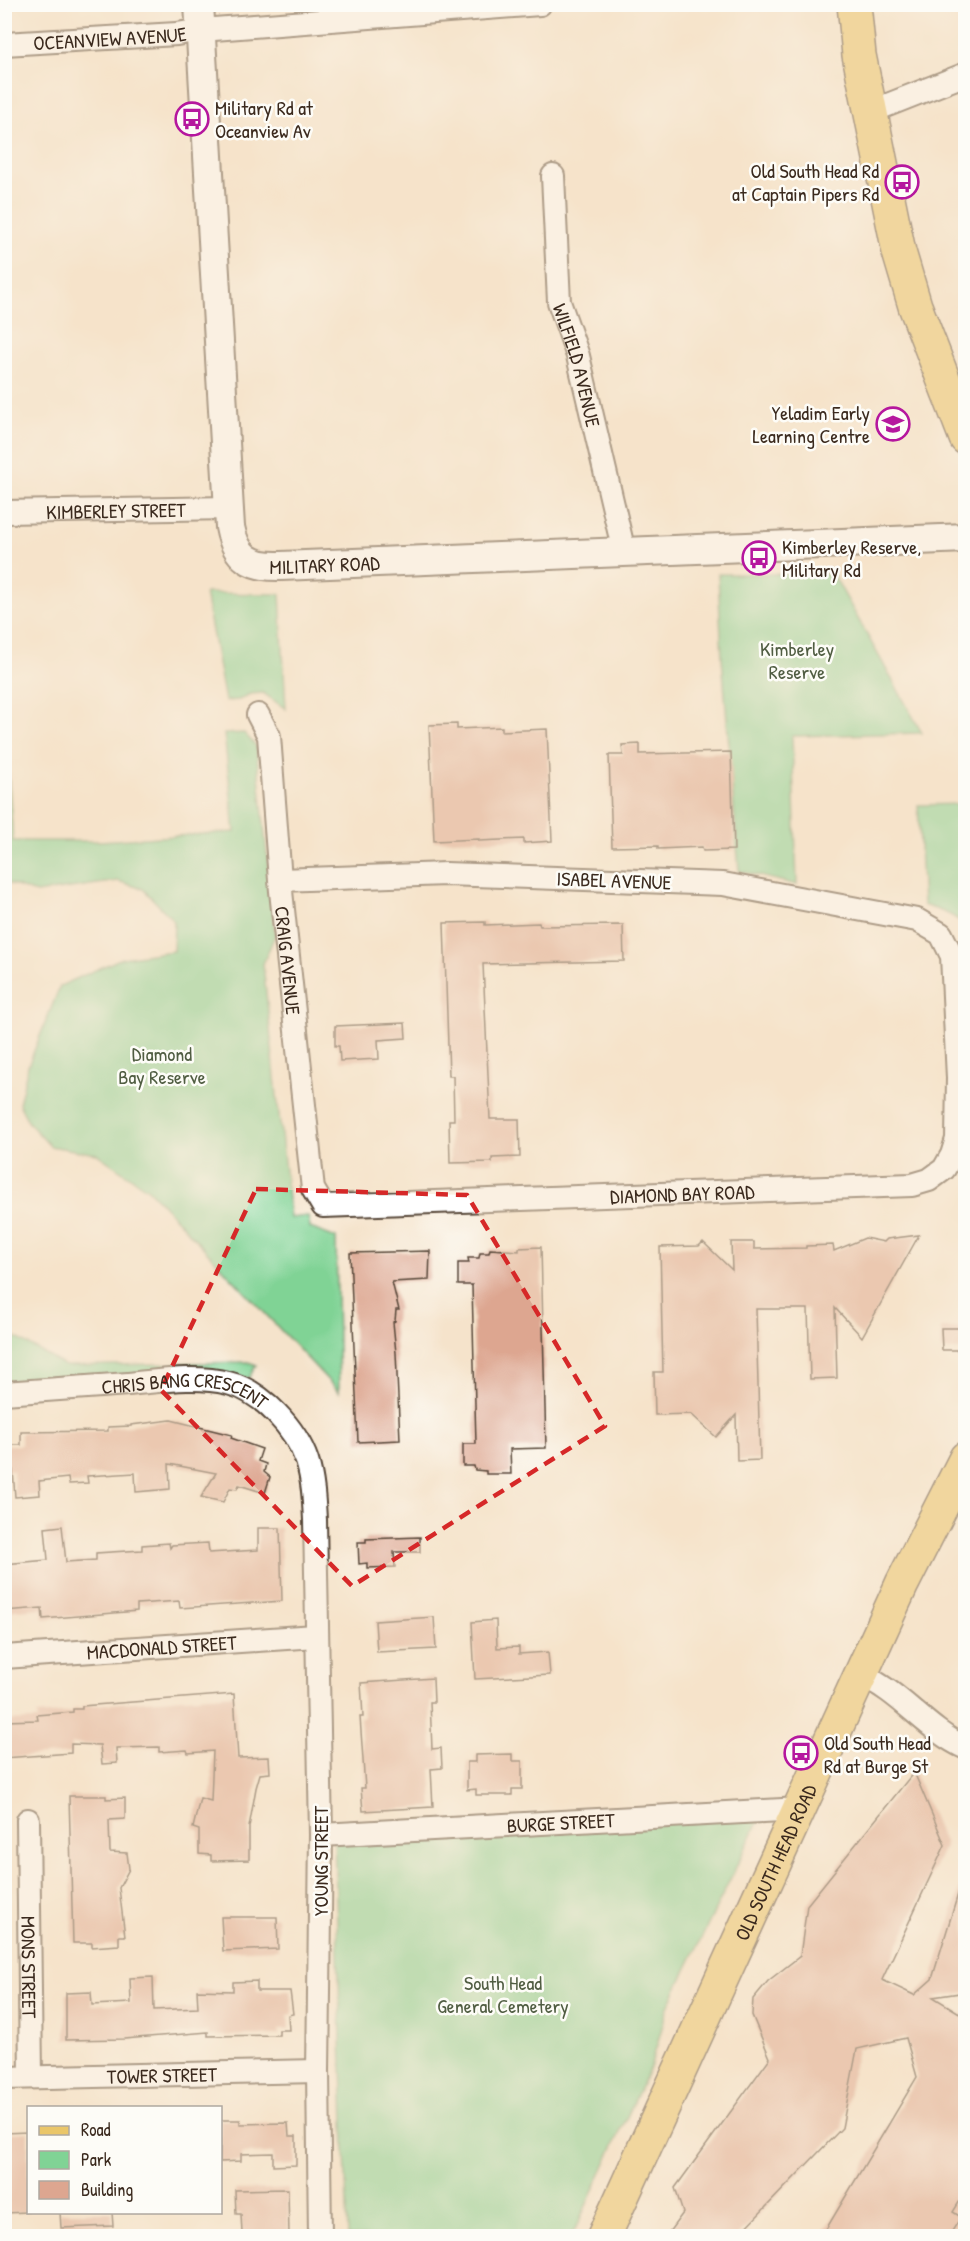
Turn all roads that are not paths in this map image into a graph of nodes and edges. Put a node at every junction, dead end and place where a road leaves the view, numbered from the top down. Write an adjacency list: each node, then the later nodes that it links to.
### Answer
1 (540, 4): 3 (street, OCEANVIEW AVENUE)
2 (854, 4): 7 (main road)
3 (504, 6): 4 (street, OCEANVIEW AVENUE)
4 (200, 17): 5 (street, OCEANVIEW AVENUE); 10 (street, MILITARY ROAD)
5 (4, 44)
6 (966, 74): 7 (street)
7 (870, 112): 9 (main road)
8 (553, 176): 13 (street, WILFIELD AVENUE)
9 (966, 438)
10 (229, 508): 11 (street, KIMBERLEY STREET); 13 (street, MILITARY ROAD)
11 (4, 512)
12 (966, 538): 13 (street, MILITARY ROAD)
13 (624, 552)
14 (258, 715): 15 (street, CRAIG AVENUE)
15 (280, 880): 16 (street, ISABEL AVENUE); 18 (street, CRAIG AVENUE)
16 (941, 934): 17 (street, DIAMOND BAY ROAD)
17 (962, 1078): 18 (street, DIAMOND BAY ROAD)
18 (323, 1206)
19 (4, 1393): 21 (street, CHRIS BANG CRESCENT)
20 (966, 1458): 24 (main road, OLD SOUTH HEAD ROAD)
21 (313, 1486): 22 (street, YOUNG STREET)
22 (316, 1636): 23 (street, MACDONALD STREET); 28 (street, YOUNG STREET)
23 (4, 1656)
24 (861, 1675): 25 (street); 26 (main road, OLD SOUTH HEAD ROAD)
25 (966, 1748)
26 (800, 1809): 28 (street, BURGE STREET); 33 (main road, OLD SOUTH HEAD ROAD)
27 (28, 1820): 30 (street, MONS STREET)
28 (321, 1835): 29 (street, YOUNG STREET)
29 (318, 2071): 30 (street, TOWER STREET); 32 (street, YOUNG STREET)
30 (31, 2077): 31 (street, TOWER STREET)
31 (4, 2078)
32 (320, 2236)
33 (604, 2236)

